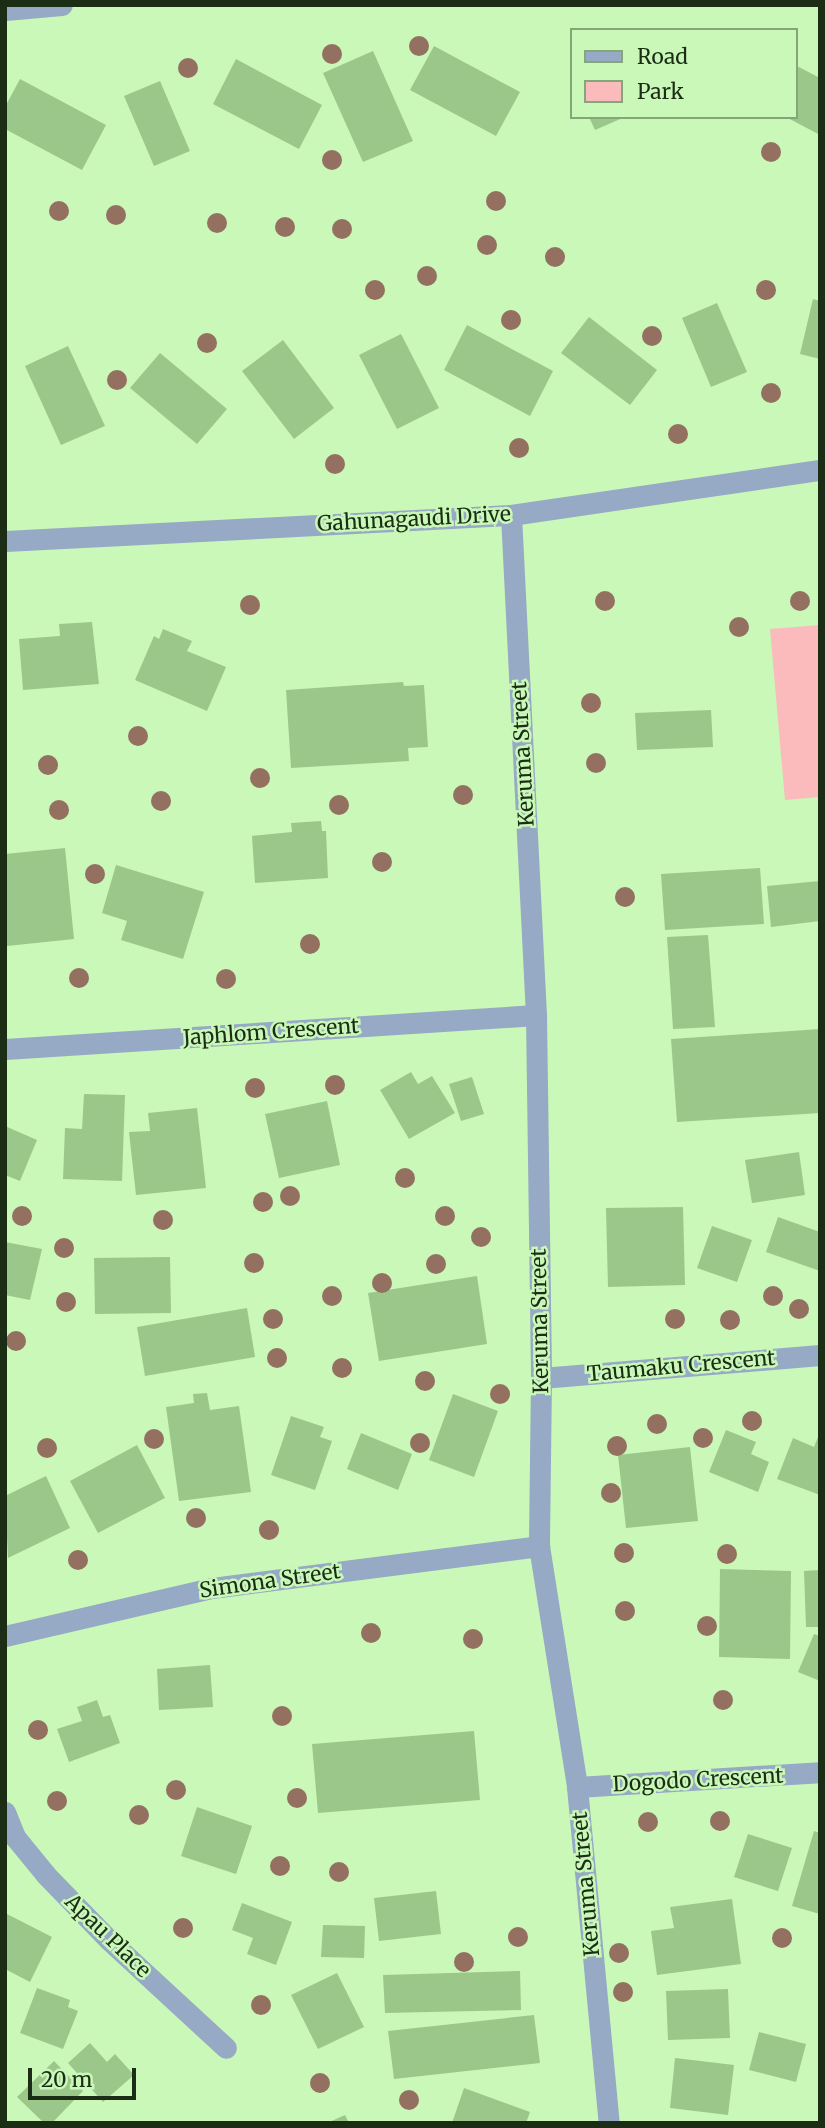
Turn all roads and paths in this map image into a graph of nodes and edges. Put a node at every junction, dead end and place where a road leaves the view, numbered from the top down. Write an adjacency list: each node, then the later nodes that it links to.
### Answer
1 (62, 5): 2 (street)
2 (5, 10)
3 (820, 470): 4 (street, Gahunagaudi Drive)
4 (511, 515): 5 (street, Gahunagaudi Drive); 6 (street, Keruma Street)
5 (5, 541)
6 (536, 1015): 7 (street, Japhlom Crescent); 9 (street, Keruma Street)
7 (5, 1049)
8 (820, 1355): 9 (street, Taumaku Crescent)
9 (541, 1378): 10 (street, Keruma Street)
10 (539, 1546): 11 (street, Simona Street); 13 (street, Keruma Street)
11 (5, 1636)
12 (820, 1772): 13 (street, Dogodo Crescent)
13 (577, 1787): 16 (street, Keruma Street)
14 (5, 1812): 15 (street, Apau Place)
15 (226, 2048)
16 (608, 2123)

